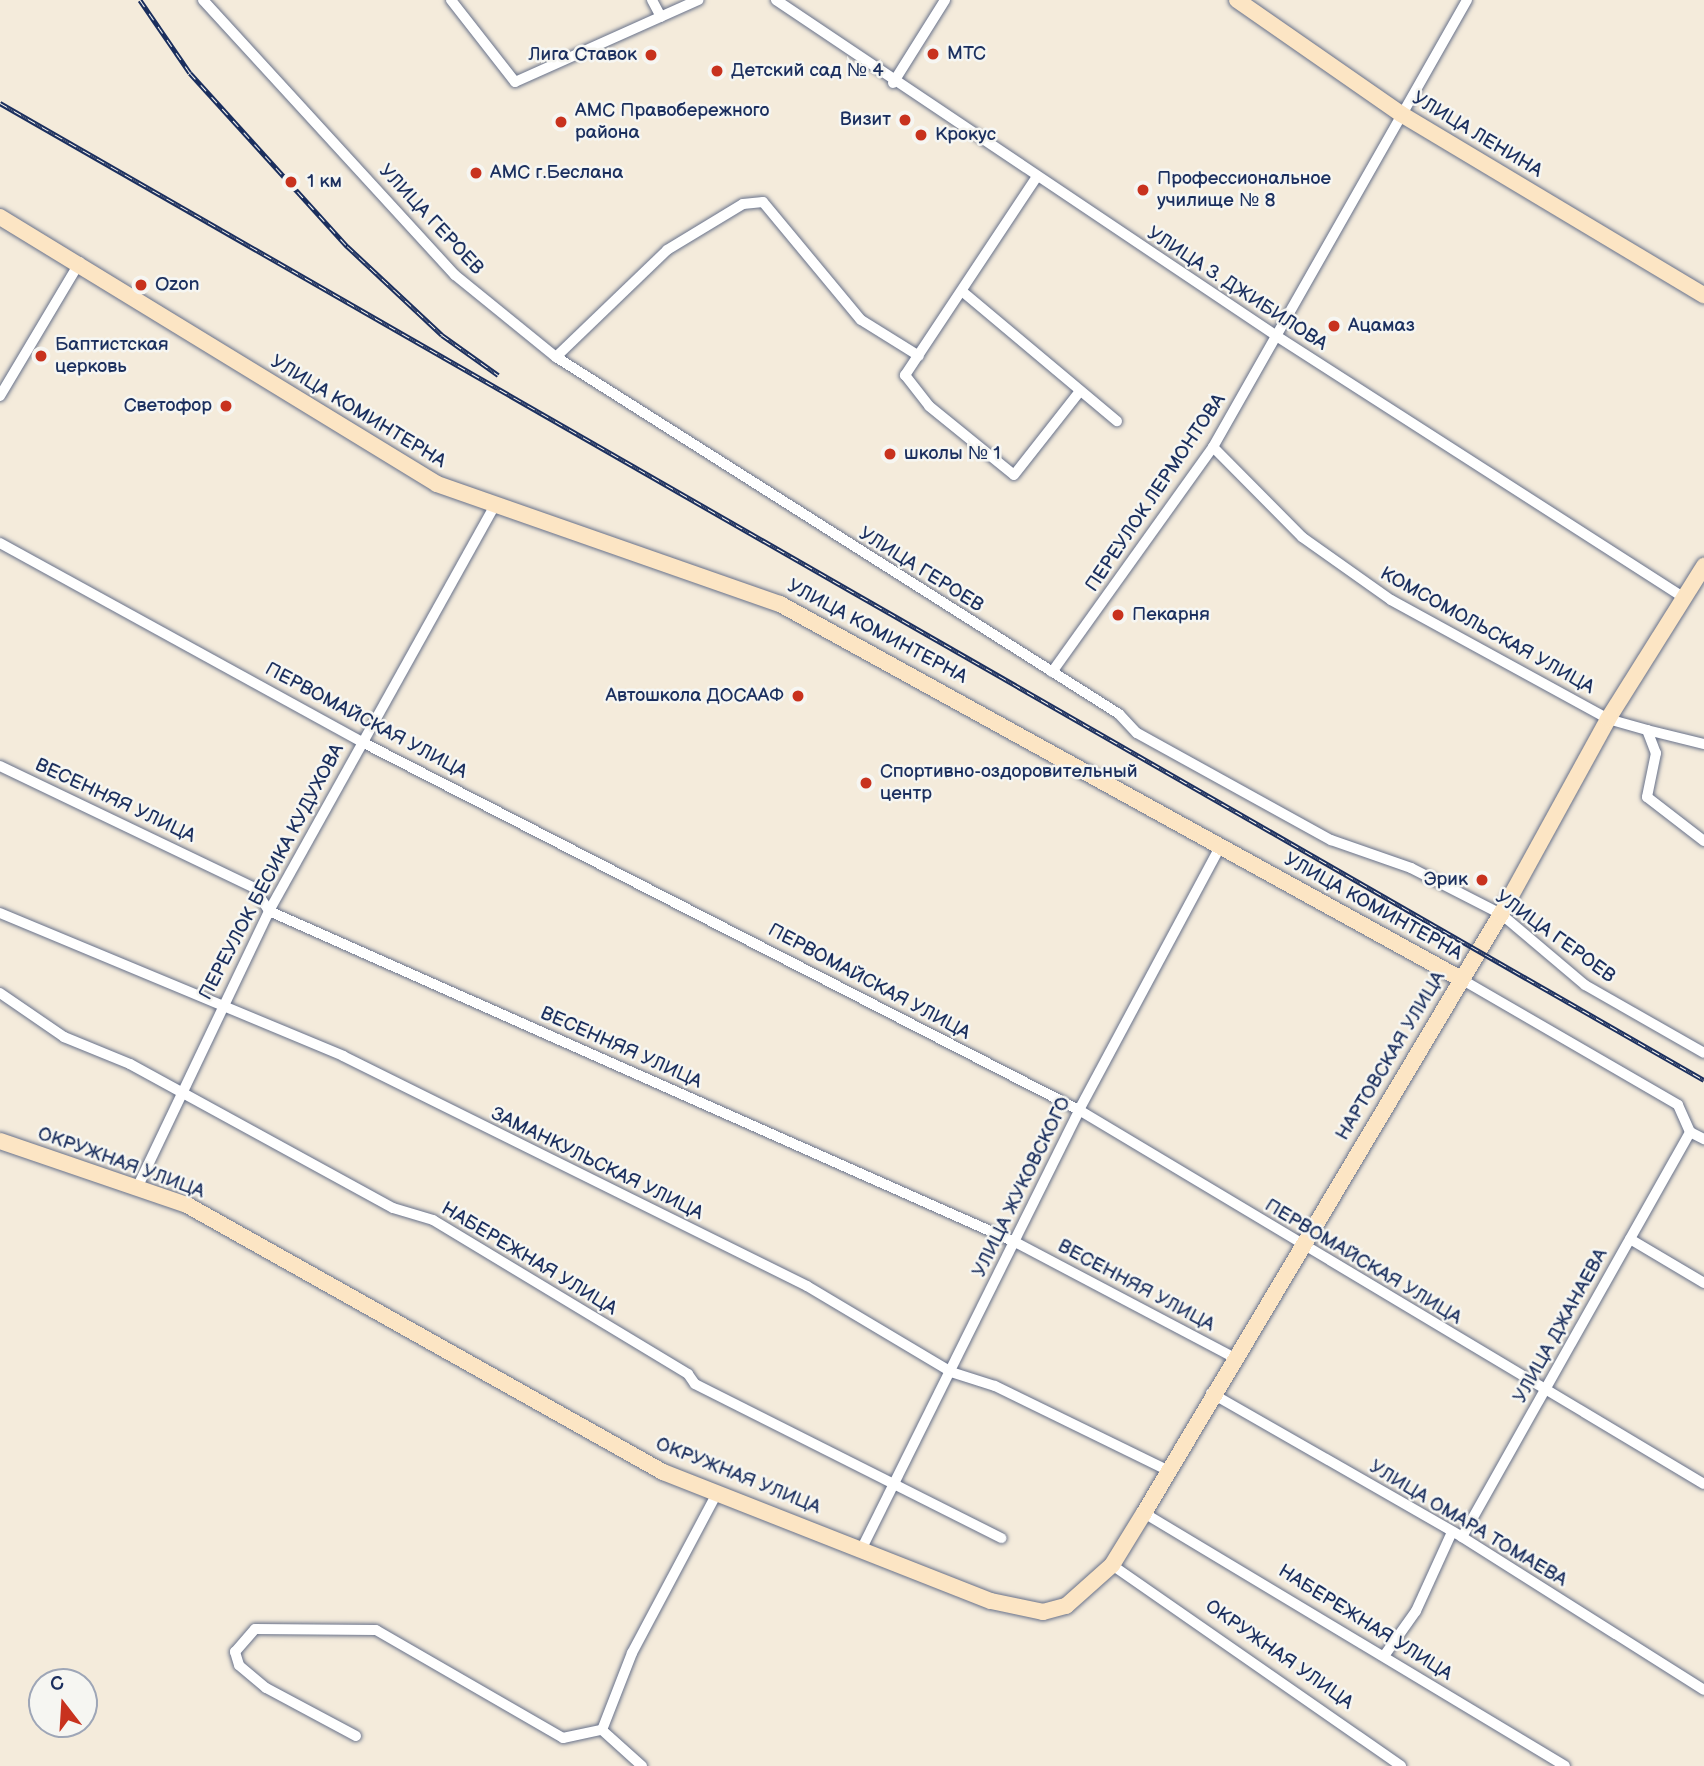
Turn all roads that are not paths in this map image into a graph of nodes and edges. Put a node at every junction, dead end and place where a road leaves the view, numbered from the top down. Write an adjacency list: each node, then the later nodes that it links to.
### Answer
1 (203, 0): 19 (street, УЛИЦА ГЕРОЕВ)
2 (451, 0): 9 (street)
3 (652, 0): 9 (street)
4 (698, 0): 9 (street)
5 (776, 0): 10 (street, УЛИЦА З. ДЖИБИЛОВА)
6 (945, 0): 10 (street)
7 (1237, 0): 11 (street, УЛИЦА ЛЕНИНА)
8 (1467, 0): 11 (street, ПЕРЕУЛОК ЛЕРМОНТОВА)
9 (661, 17)
10 (893, 83): 12 (street, УЛИЦА З. ДЖИБИЛОВА)
11 (1401, 114): 16 (street, УЛИЦА ЛЕНИНА); 17 (street, ПЕРЕУЛОК ЛЕРМОНТОВА)
12 (1036, 178): 15 (street); 17 (street, УЛИЦА З. ДЖИБИЛОВА)
13 (0, 216): 14 (street, УЛИЦА КОМИНТЕРНА)
14 (80, 262): 21 (street); 24 (street, УЛИЦА КОМИНТЕРНА)
15 (963, 292): 18 (street); 20 (street)
16 (1704, 295)
17 (1278, 337): 23 (street, ПЕРЕУЛОК ЛЕРМОНТОВА); 27 (street, УЛИЦА З. ДЖИБИЛОВА)
18 (919, 356): 19 (street); 20 (street)
19 (556, 357): 28 (street, УЛИЦА ГЕРОЕВ)
20 (1080, 391): 22 (street)
21 (0, 396)
22 (1117, 421)
23 (1213, 447): 28 (street, ПЕРЕУЛОК ЛЕРМОНТОВА); 29 (street, КОМСОМОЛЬСКАЯ УЛИЦА)
24 (493, 508): 31 (street, ПЕРЕУЛОК БЕСИКА КУДУХОВА); 35 (street, УЛИЦА КОМИНТЕРНА)
25 (0, 543): 31 (street, ПЕРВОМАЙСКАЯ УЛИЦА)
26 (1704, 566): 27 (street, НАРТОВСКАЯ УЛИЦА)
27 (1684, 598): 29 (street, НАРТОВСКАЯ УЛИЦА)
28 (1052, 672): 38 (street, УЛИЦА ГЕРОЕВ)
29 (1608, 719): 30 (street, КОМСОМОЛЬСКАЯ УЛИЦА); 38 (street, НАРТОВСКАЯ УЛИЦА)
30 (1647, 730): 32 (street, КОМСОМОЛЬСКАЯ УЛИЦА); 34 (street)
31 (360, 741): 36 (street, ПЕРЕУЛОК БЕСИКА КУДУХОВА); 44 (street, ПЕРВОМАЙСКАЯ УЛИЦА)
32 (1704, 744)
33 (0, 766): 36 (street, ВЕСЕННЯЯ УЛИЦА)
34 (1704, 841)
35 (1220, 846): 39 (street, УЛИЦА КОМИНТЕРНА); 44 (street, УЛИЦА ЖУКОВСКОГО)
36 (269, 911): 41 (street, ПЕРЕУЛОК БЕСИКА КУДУХОВА); 50 (street, ВЕСЕННЯЯ УЛИЦА)
37 (0, 913): 41 (street, ЗАМАНКУЛЬСКАЯ УЛИЦА)
38 (1501, 914): 39 (street, НАРТОВСКАЯ УЛИЦА); 42 (street, УЛИЦА ГЕРОЕВ)
39 (1461, 979): 45 (street, УЛИЦА КОМИНТЕРНА); 51 (street, НАРТОВСКАЯ УЛИЦА)
40 (0, 993): 43 (street, НАБЕРЕЖНАЯ УЛИЦА)
41 (223, 1002): 43 (street, ПЕРЕУЛОК БЕСИКА КУДУХОВА); 54 (street, ЗАМАНКУЛЬСКАЯ УЛИЦА)
42 (1704, 1053)
43 (181, 1094): 48 (street, ПЕРЕУЛОК БЕСИКА КУДУХОВА); 58 (street, НАБЕРЕЖНАЯ УЛИЦА)
44 (1079, 1110): 50 (street, УЛИЦА ЖУКОВСКОГО); 51 (street, ПЕРВОМАЙСКАЯ УЛИЦА)
45 (1690, 1132): 46 (street); 49 (street, УЛИЦА ДЖАНАЕВА)
46 (1704, 1139)
47 (0, 1141): 48 (street, ОКРУЖНАЯ УЛИЦА)
48 (137, 1188): 60 (street, ОКРУЖНАЯ УЛИЦА)
49 (1630, 1239): 52 (street); 55 (street, УЛИЦА ДЖАНАЕВА)
50 (1014, 1242): 53 (street, ВЕСЕННЯЯ УЛИЦА); 54 (street, УЛИЦА ЖУКОВСКОГО)
51 (1303, 1248): 53 (street, НАРТОВСКАЯ УЛИЦА); 55 (street, ПЕРВОМАЙСКАЯ УЛИЦА)
52 (1704, 1283)
53 (1233, 1357): 56 (street, НАРТОВСКАЯ УЛИЦА)
54 (951, 1372): 57 (street, ЗАМАНКУЛЬСКАЯ УЛИЦА); 58 (street, УЛИЦА ЖУКОВСКОГО)
55 (1545, 1391): 59 (street, ПЕРВОМАЙСКАЯ УЛИЦА); 62 (street, УЛИЦА ДЖАНАЕВА)
56 (1211, 1394): 57 (street, НАРТОВСКАЯ УЛИЦА); 62 (street, УЛИЦА ОМАРА ТОМАЕВА)
57 (1167, 1470): 61 (street, НАРТОВСКАЯ УЛИЦА)
58 (895, 1484): 63 (street, НАБЕРЕЖНАЯ УЛИЦА); 64 (street, УЛИЦА ЖУКОВСКОГО)
59 (1704, 1484)
60 (718, 1491): 64 (street, ОКРУЖНАЯ УЛИЦА); 68 (street)
61 (1144, 1513): 65 (street, НАРТОВСКАЯ УЛИЦА); 66 (street, НАБЕРЕЖНАЯ УЛИЦА)
62 (1457, 1534): 66 (street, УЛИЦА ДЖАНАЕВА); 67 (street, УЛИЦА ОМАРА ТОМАЕВА)
63 (1001, 1538)
64 (862, 1548): 65 (street, ОКРУЖНАЯ УЛИЦА)
65 (1112, 1565): 71 (street, ОКРУЖНАЯ УЛИЦА)
66 (1384, 1656): 72 (street, НАБЕРЕЖНАЯ УЛИЦА)
67 (1704, 1690)
68 (602, 1730): 69 (street); 70 (street)
69 (356, 1736)
70 (642, 1766)
71 (1401, 1766)
72 (1565, 1766)

